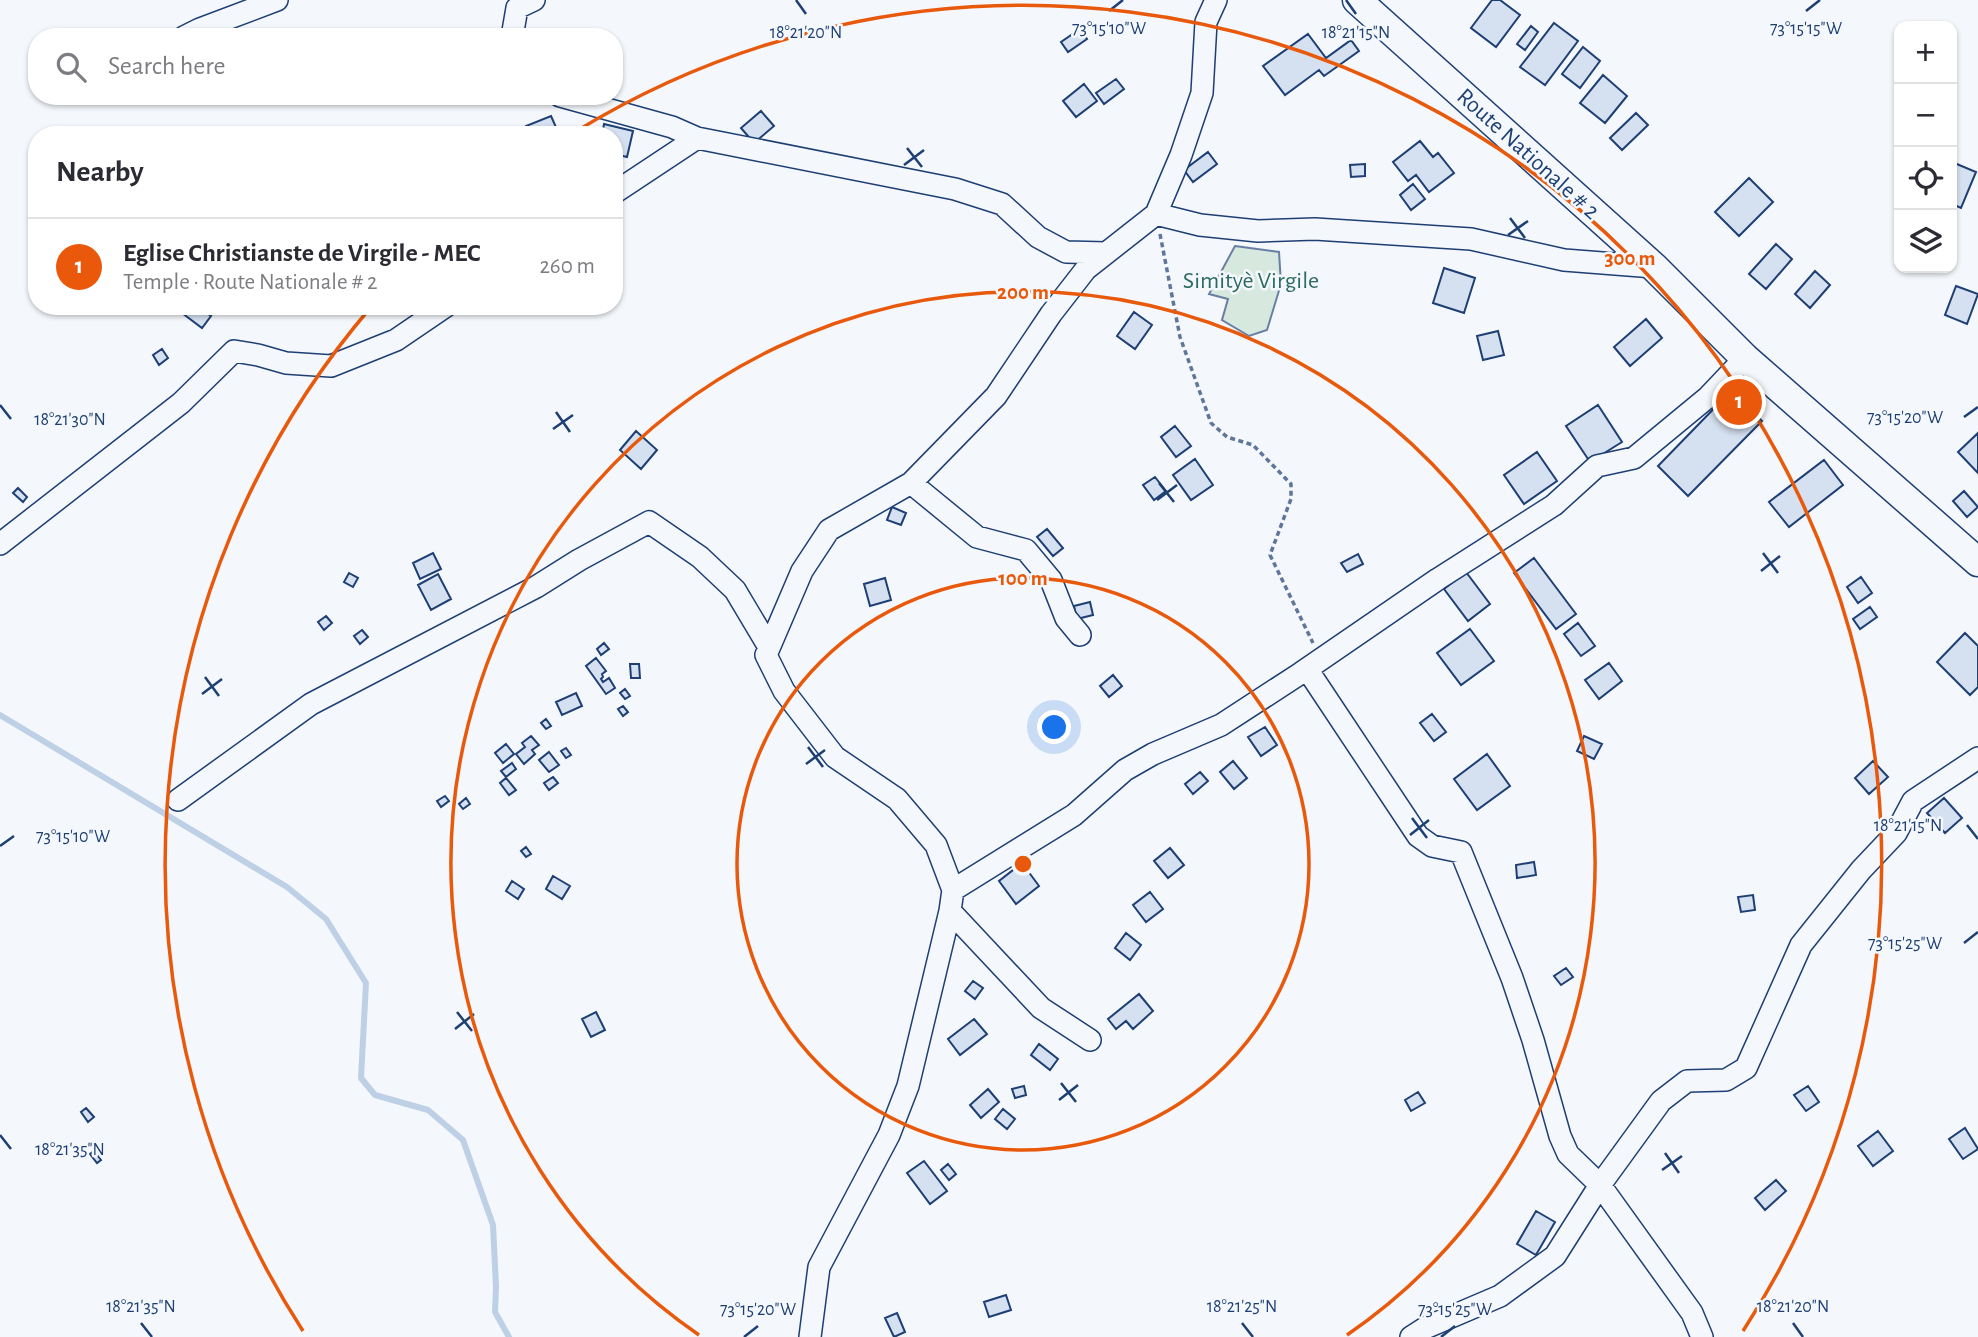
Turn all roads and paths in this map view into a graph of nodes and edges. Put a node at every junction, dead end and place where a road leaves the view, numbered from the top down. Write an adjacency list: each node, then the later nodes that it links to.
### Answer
1 (277, 0): 5 (street)
2 (534, 0): 6 (street)
3 (1216, 0): 10 (street)
4 (1357, 0): 12 (main road, Route Nationale # 2)
5 (205, 28)
6 (514, 28)
7 (593, 105): 8 (street)
8 (697, 138): 9 (street); 11 (street)
9 (623, 187)
10 (1156, 214): 11 (street); 12 (street); 20 (path)
11 (1106, 253): 15 (street)
12 (1654, 267): 14 (main road, Route Nationale # 2)
13 (433, 315): 16 (street)
14 (1745, 358): 17 (main road, Route Nationale # 2); 20 (street)
15 (911, 483): 18 (street); 19 (street)
16 (0, 544)
17 (1978, 562)
18 (1080, 635)
19 (769, 647): 22 (street); 23 (street)
20 (1304, 671): 23 (street); 25 (street)
21 (1978, 758): 25 (street)
22 (178, 800)
23 (951, 901): 24 (street); 26 (street)
24 (1090, 1040)
25 (1600, 1185): 27 (street); 28 (street)
26 (810, 1337)
27 (1411, 1337)
28 (1702, 1337)

